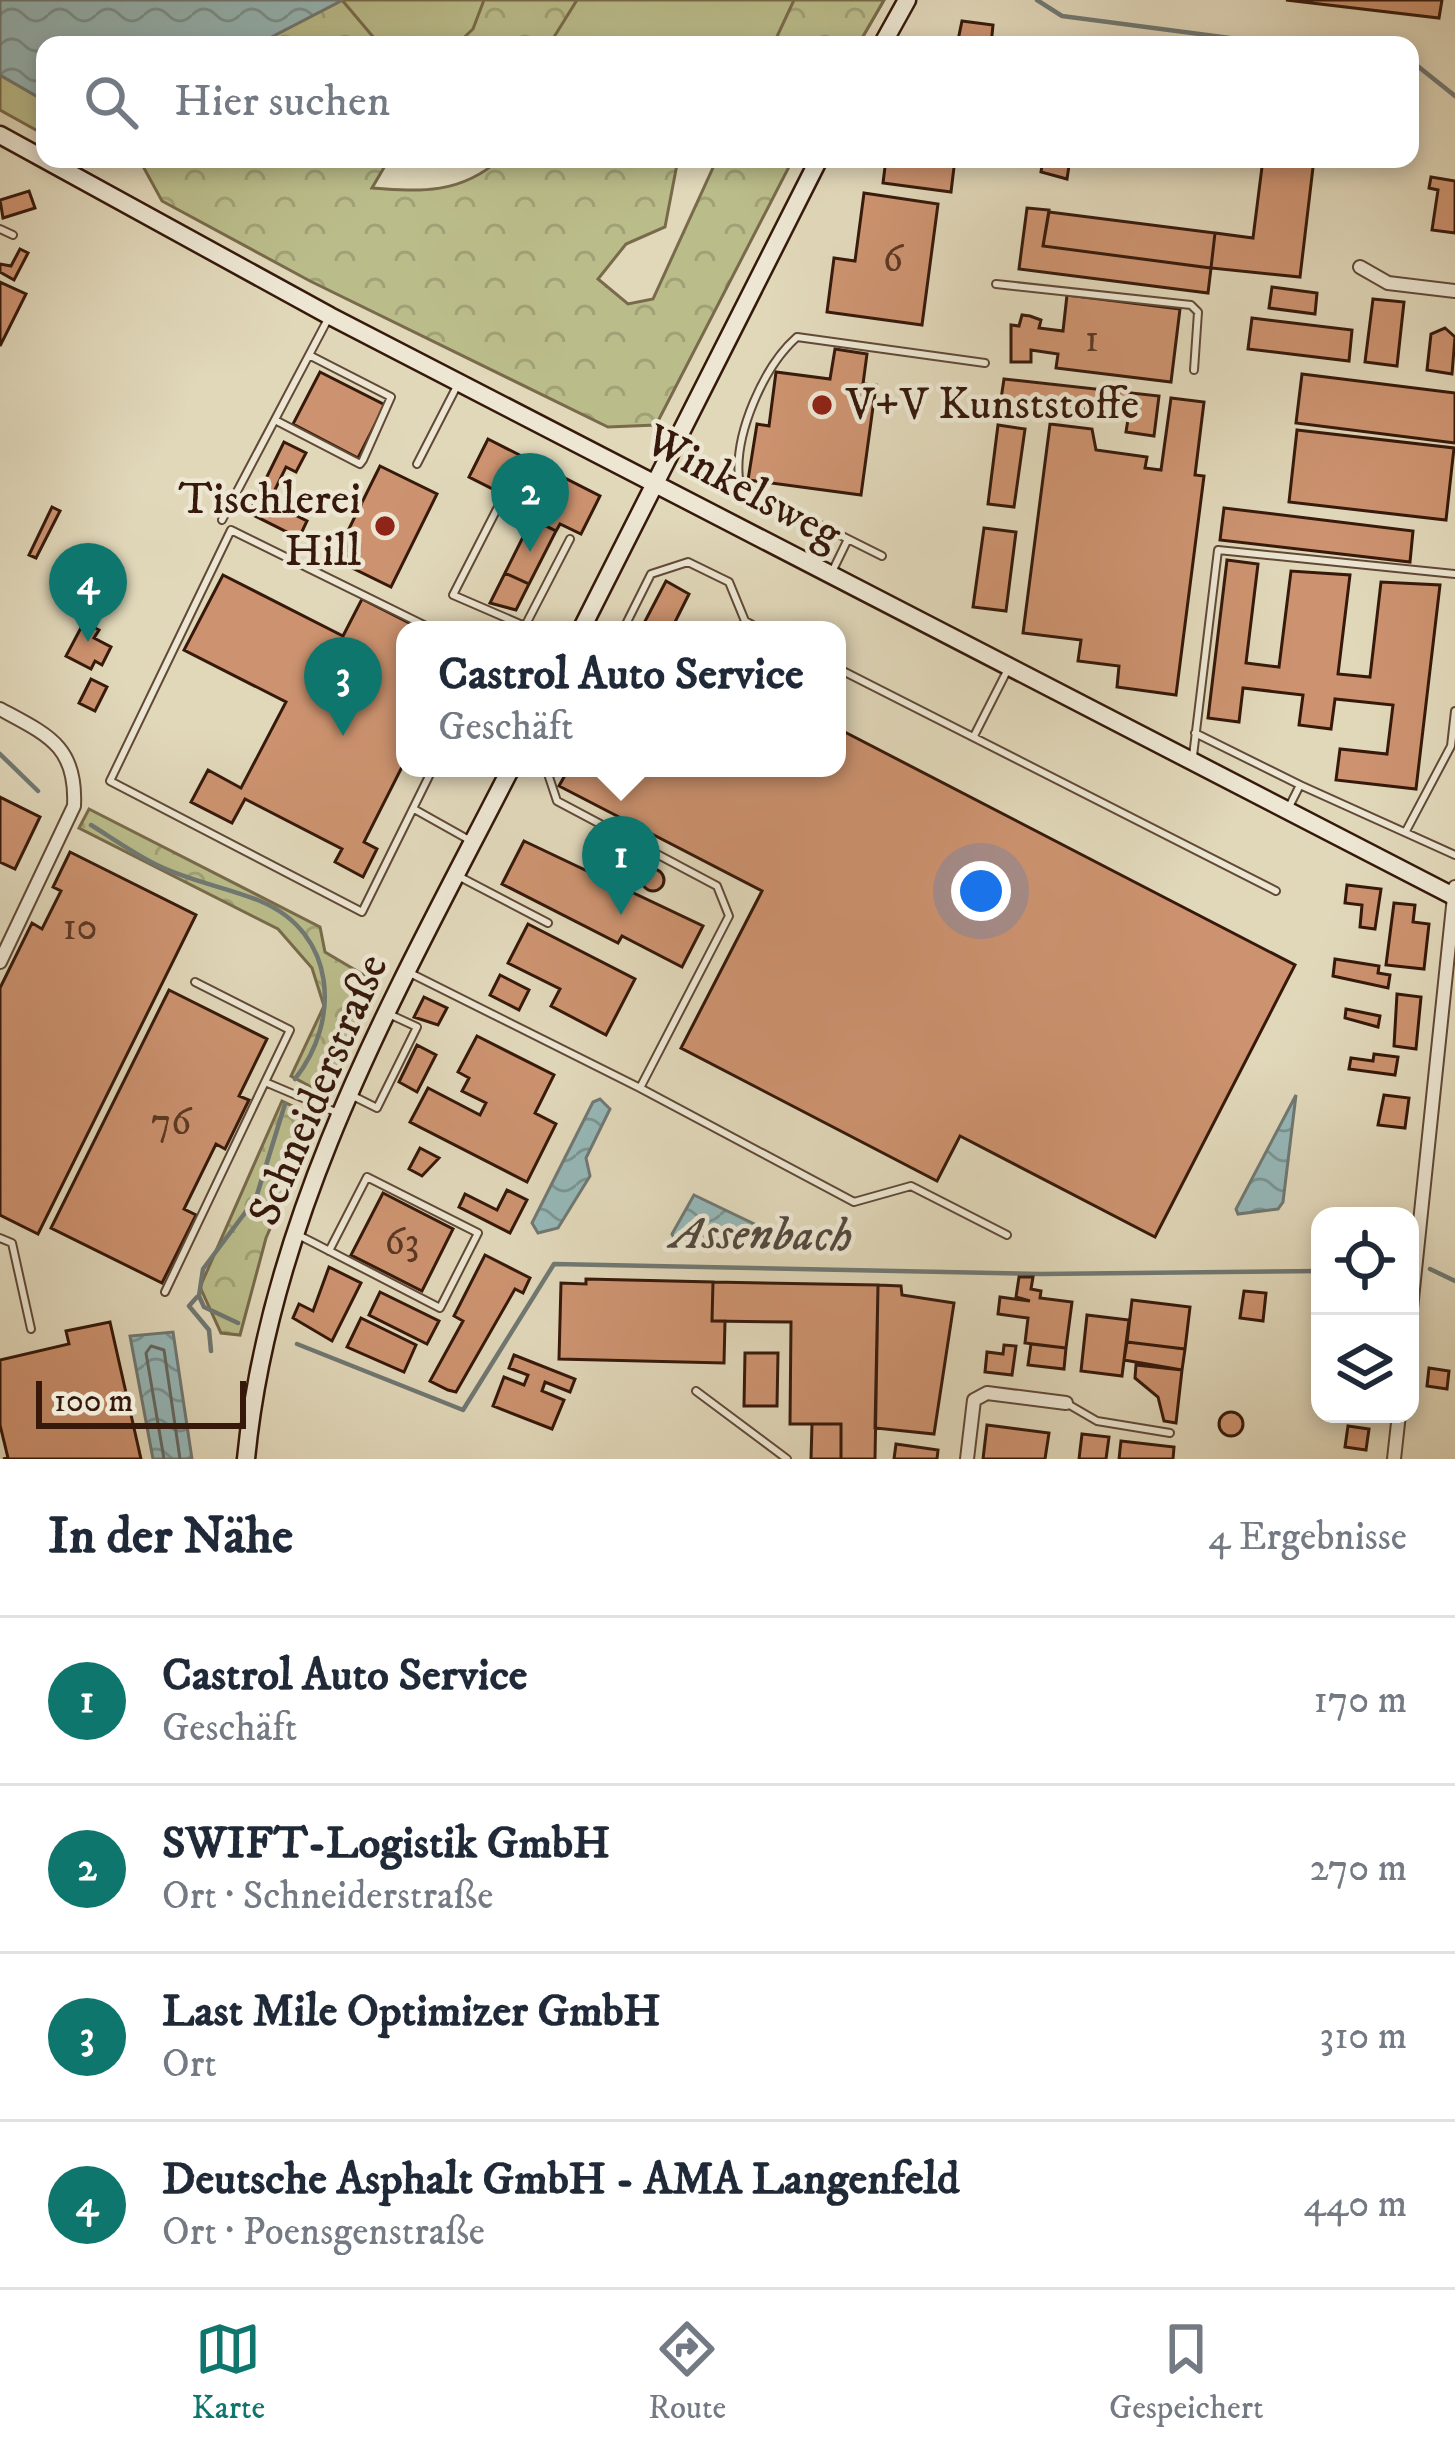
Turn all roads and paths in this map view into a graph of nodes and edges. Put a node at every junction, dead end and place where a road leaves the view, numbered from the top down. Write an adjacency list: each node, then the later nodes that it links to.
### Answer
1 (907, 0): 2 (main road)
2 (887, 36)
3 (0, 135): 4 (main road, Winkelsweg)
4 (36, 155)
5 (60, 168): 12 (main road, Winkelsweg)
6 (814, 168): 19 (main road)
7 (0, 229): 8 (lane)
8 (13, 236)
9 (1360, 267): 11 (street)
10 (996, 284): 15 (lane)
11 (1455, 290)
12 (330, 316): 13 (lane); 16 (main road, Winkelsweg)
13 (309, 355): 17 (lane); 17 (lane)
14 (985, 363): 23 (lane)
15 (1194, 370)
16 (458, 383): 18 (lane); 19 (main road, Winkelsweg)
17 (275, 420): 21 (lane)
18 (417, 464)
19 (657, 481): 26 (main road, Winkelsweg); 30 (main road)
20 (500, 503): 28 (lane)
21 (223, 520)
22 (570, 539): 29 (lane)
23 (848, 539): 24 (lane); 26 (lane)
24 (882, 556)
25 (1455, 574): 37 (lane)
26 (830, 576): 33 (main road, Winkelsweg)
27 (416, 621): 45 (lane)
28 (513, 621)
29 (532, 621)
30 (586, 621)
31 (628, 621): 32 (lane)
32 (745, 621)
33 (1010, 666): 38 (lane); 40 (main road, Winkelsweg)
34 (846, 672): 38 (lane)
35 (0, 710): 55 (street)
36 (1455, 711): 39 (lane)
37 (1196, 733): 40 (lane); 44 (lane)
38 (974, 736): 52 (lane)
39 (1453, 746): 47 (lane)
40 (1192, 761): 46 (main road, Winkelsweg)
41 (429, 777): 45 (lane)
42 (506, 777): 48 (main road, Schneiderstraße)
43 (549, 777): 60 (lane)
44 (1300, 784): 46 (lane); 47 (lane)
45 (414, 809): 48 (lane)
46 (1287, 811): 53 (main road, Winkelsweg)
47 (1406, 831): 49 (lane)
48 (474, 842): 50 (main road, Schneiderstraße)
49 (1455, 855)
50 (457, 875): 54 (lane); 56 (main road, Schneiderstraße)
51 (1455, 887): 53 (street)
52 (1276, 891)
53 (1454, 896): 62 (street)
54 (548, 923)
55 (0, 962)
56 (409, 972): 58 (main road, Schneiderstraße); 60 (lane)
57 (195, 982): 59 (lane)
58 (388, 1014): 61 (main road, Schneiderstraße); 61 (lane)
59 (265, 1082): 64 (lane); 69 (lane)
60 (640, 1088): 66 (lane)
61 (350, 1095): 64 (main road, Schneiderstraße)
62 (1436, 1099): 63 (street); 70 (street)
63 (1455, 1104)
64 (341, 1114): 65 (main road, Schneiderstraße)
65 (295, 1233): 68 (lane); 76 (main road, Schneiderstraße)
66 (1006, 1235)
67 (0, 1238): 71 (lane)
68 (329, 1251): 68 (lane)
69 (165, 1292)
70 (1410, 1315)
71 (31, 1329)
72 (696, 1391): 77 (lane)
73 (1066, 1403): 75 (lane); 78 (street)
74 (1398, 1423): 79 (street)
75 (1170, 1433)
76 (246, 1459)
77 (787, 1459)
78 (967, 1459)
79 (1394, 1459)

